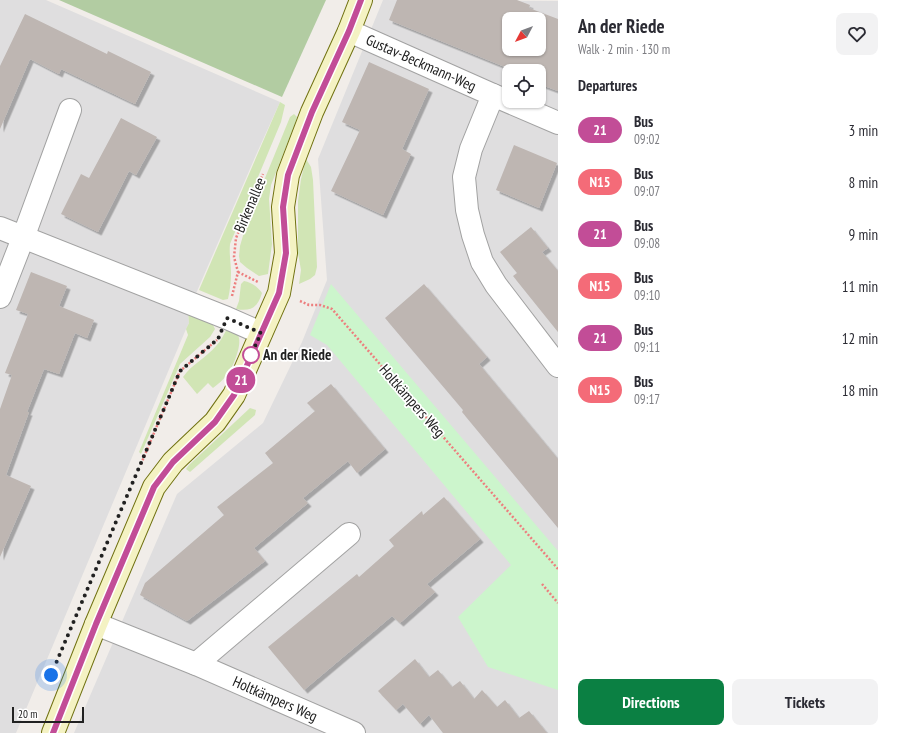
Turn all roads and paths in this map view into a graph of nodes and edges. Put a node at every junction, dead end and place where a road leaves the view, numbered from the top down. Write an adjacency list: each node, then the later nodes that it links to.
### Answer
1 (362, 0): 2 (street, Birkenallee)
2 (349, 31): 3 (street, Gustav-Beckmann-Weg); 10 (street, Birkenallee)
3 (493, 95): 5 (street, Gustav-Beckmann-Weg); 14 (street, Gustav-Beckmann-Weg)
4 (70, 110): 8 (street)
5 (558, 123)
6 (264, 173): 9 (path, Birkenallee)
7 (0, 228): 8 (street)
8 (23, 238): 11 (street); 12 (street)
9 (238, 272): 10 (path, Holtkämpers Weg); 12 (path, Birkenallee)
10 (279, 293): 13 (street, Birkenallee); 17 (path, Holtkämpers Weg)
11 (0, 297)
12 (227, 318): 13 (street); 15 (path, Birkenallee)
13 (261, 333): 20 (street, Birkenallee)
14 (558, 366)
15 (140, 465)
16 (349, 534): 21 (street)
17 (558, 569)
18 (542, 584): 19 (path)
19 (558, 603)
20 (96, 624): 21 (street, Holtkämpers Weg); 22 (street, Birkenallee)
21 (196, 664): 23 (street, Holtkämpers Weg)
22 (53, 733)
23 (354, 733)

